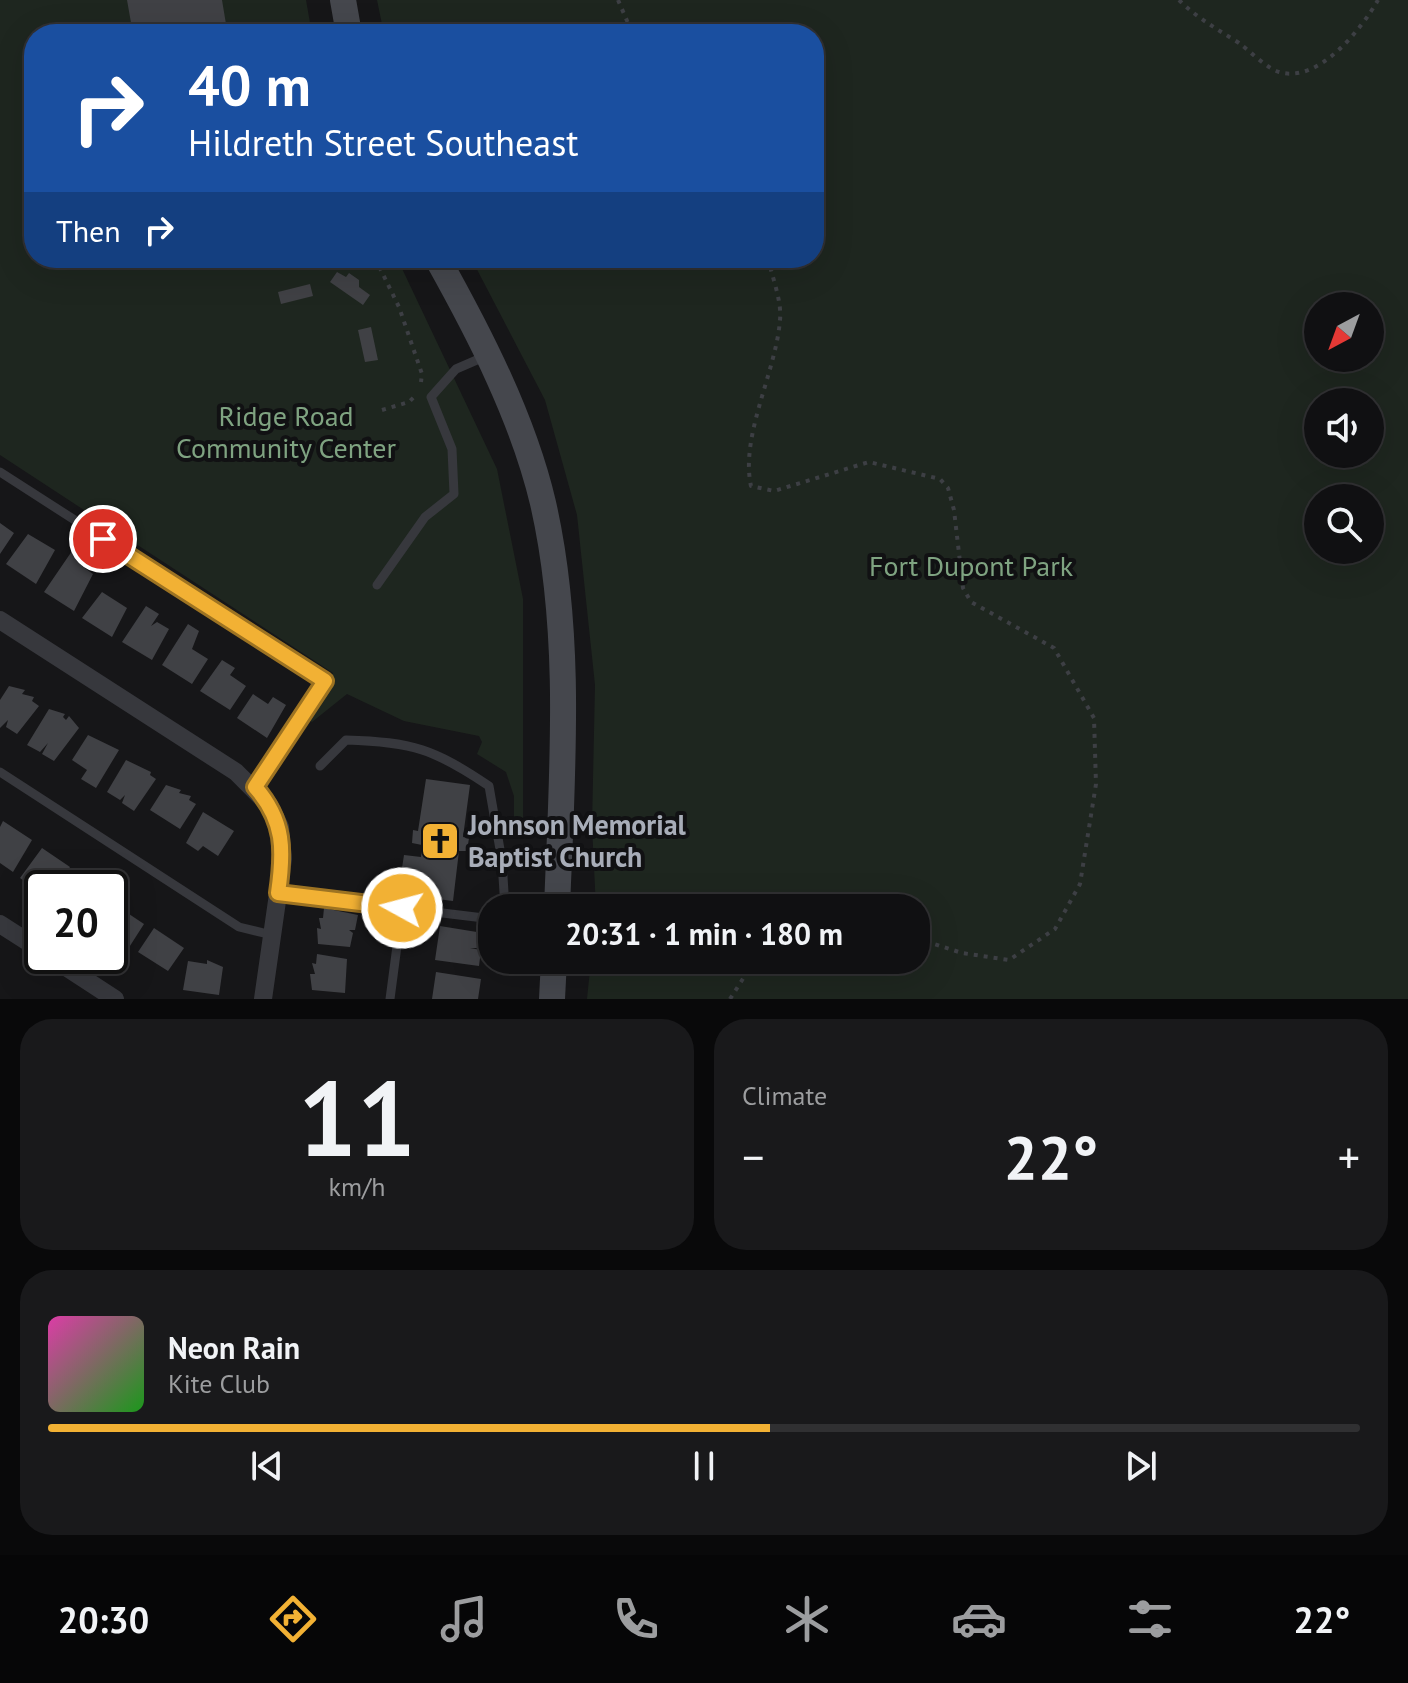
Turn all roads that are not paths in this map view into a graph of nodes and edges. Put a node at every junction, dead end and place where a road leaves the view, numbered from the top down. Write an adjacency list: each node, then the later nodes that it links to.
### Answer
1 (343, 0): 2 (main road)
2 (347, 24)
3 (442, 268): 4 (main road)
4 (486, 356): 6 (lane); 13 (main road)
5 (0, 472): 10 (lane)
6 (377, 585)
7 (0, 620): 10 (street)
8 (320, 766): 12 (lane)
9 (0, 772): 17 (lane)
10 (255, 787): 11 (street)
11 (278, 893): 14 (lane); 17 (street)
12 (504, 894)
13 (557, 894)
14 (402, 908): 15 (lane); 23 (lane)
15 (478, 917)
16 (0, 924): 18 (street)
17 (272, 935): 22 (street)
18 (24, 939)
19 (77, 974): 21 (street)
20 (553, 974): 24 (main road)
21 (115, 999)
22 (263, 999)
23 (390, 999)
24 (552, 999)

